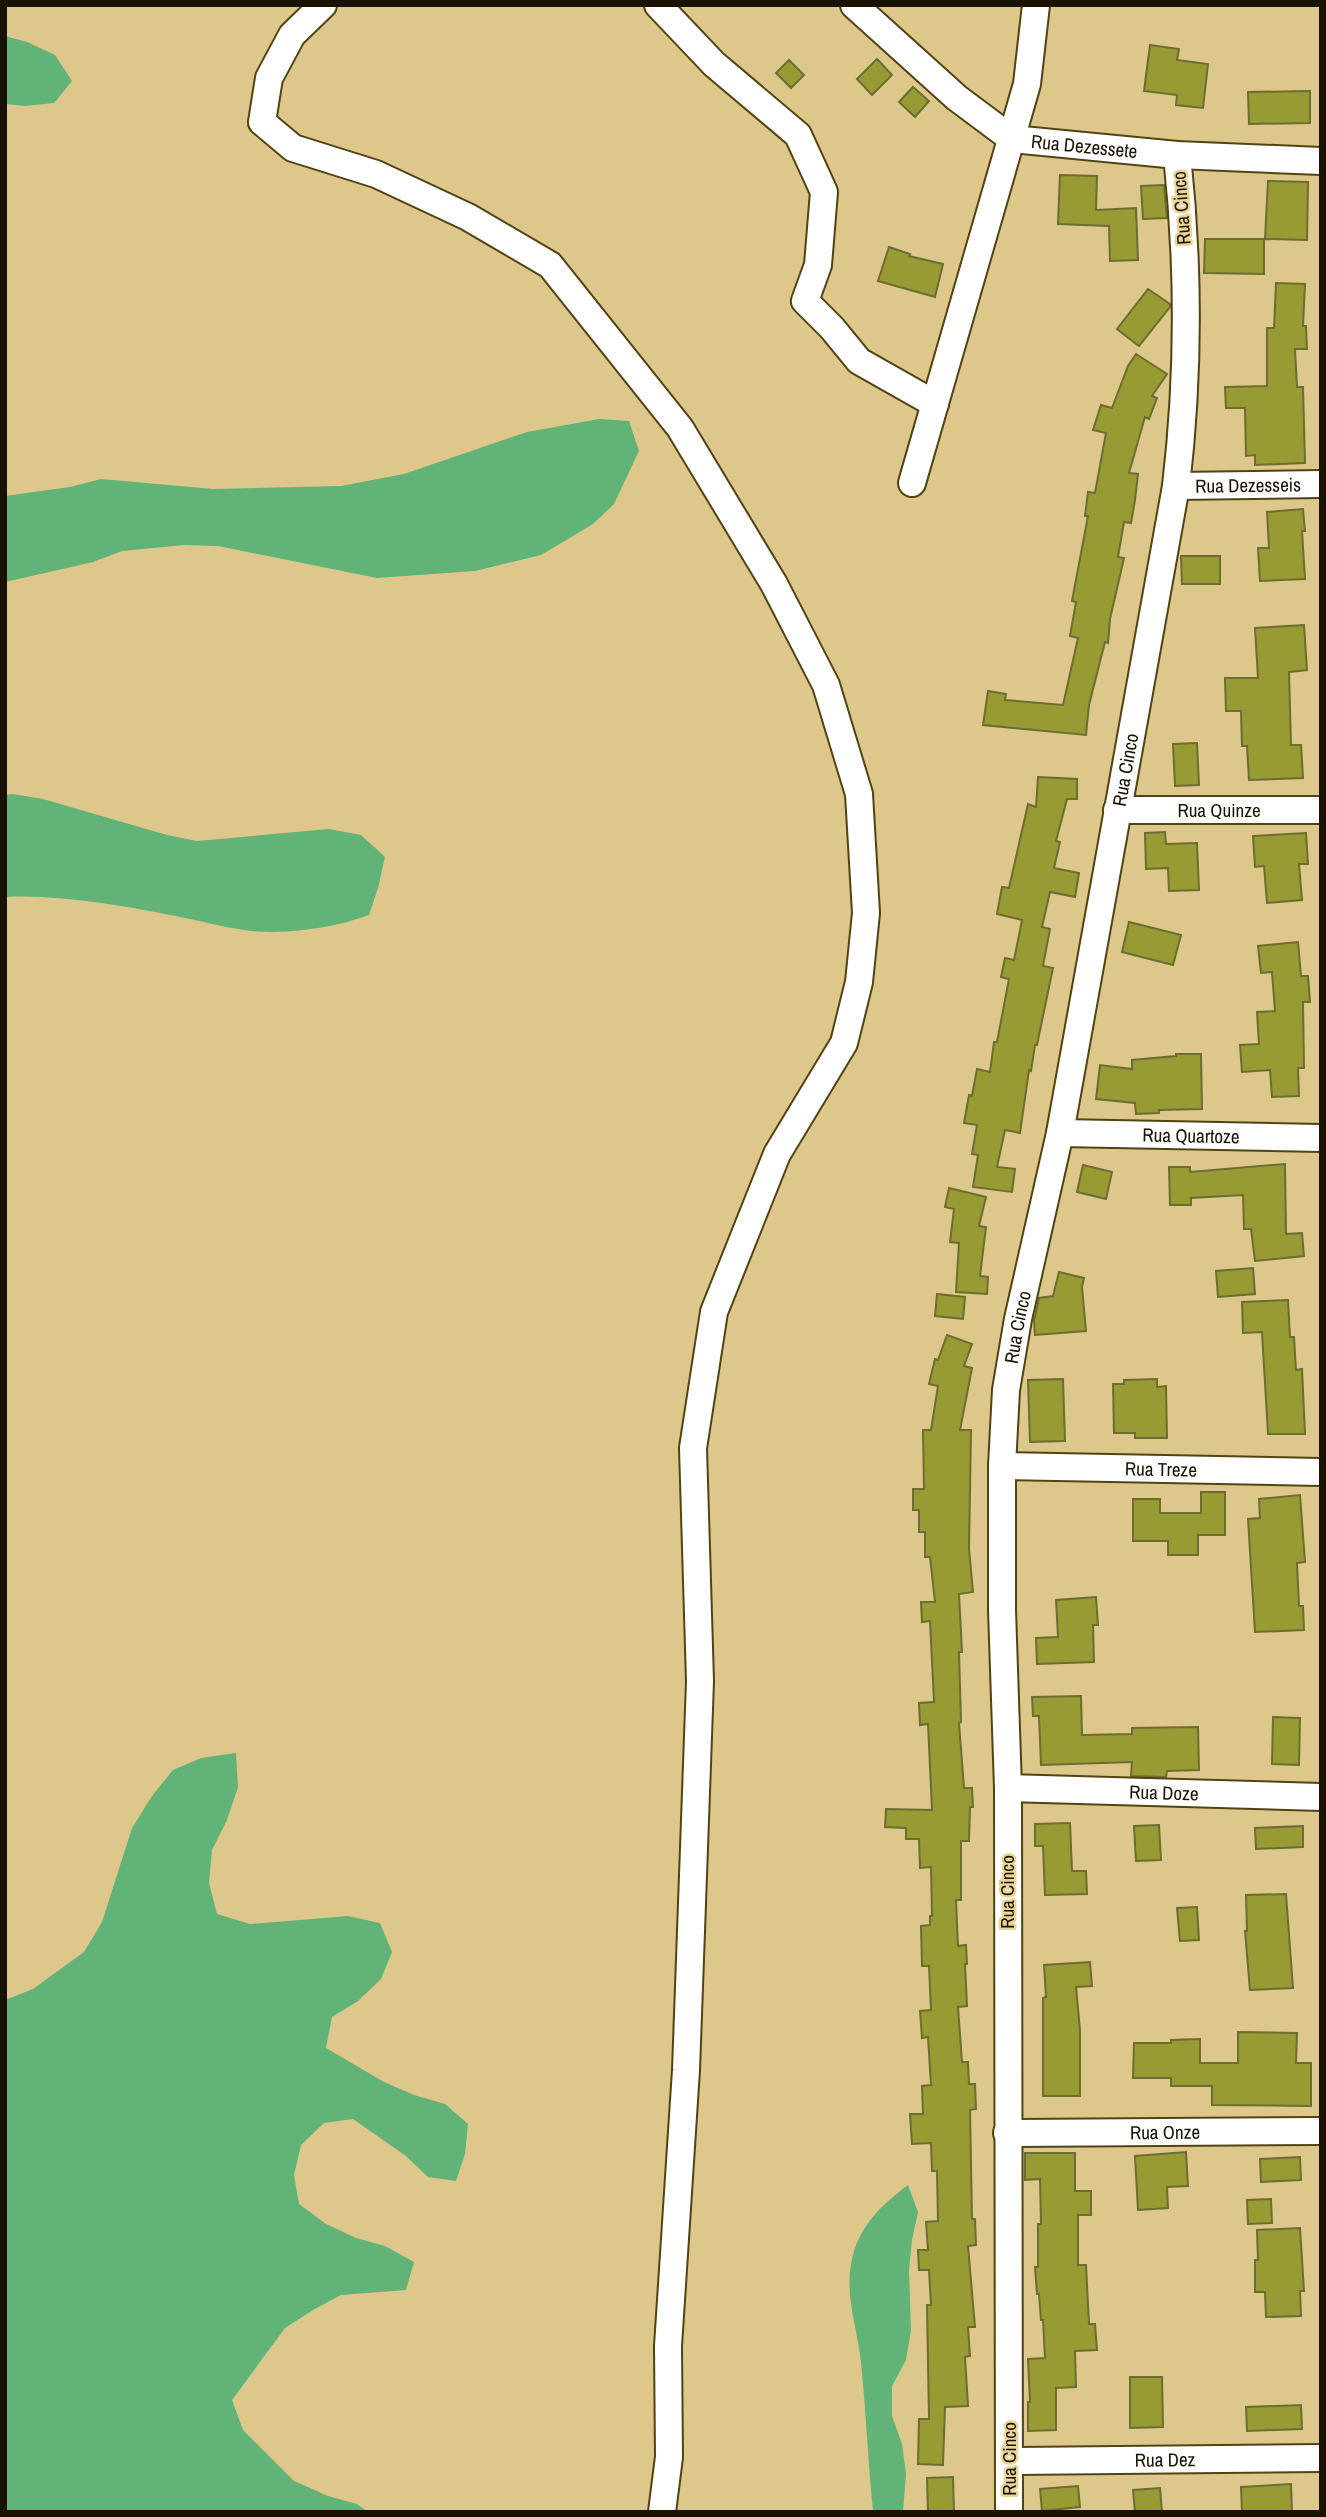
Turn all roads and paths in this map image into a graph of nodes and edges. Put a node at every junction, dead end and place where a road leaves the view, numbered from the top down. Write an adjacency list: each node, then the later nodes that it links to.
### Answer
1 (323, 5): 24 (street)
2 (658, 5): 8 (street)
3 (854, 5): 5 (street, Rua Dezessete)
4 (1036, 5): 5 (street)
5 (1012, 139): 6 (street, Rua Dezessete); 8 (street)
6 (1177, 155): 7 (street, Rua Dezessete); 11 (street, Rua Cinco)
7 (1321, 162)
8 (935, 404): 9 (street)
9 (912, 483)
10 (1321, 484): 11 (street, Rua Dezesseis)
11 (1176, 486): 12 (street, Rua Cinco)
12 (1117, 810): 13 (street, Rua Quinze); 14 (street, Rua Cinco)
13 (1321, 810)
14 (1060, 1133): 15 (street, Rua Quartoze); 16 (street, Rua Cinco)
15 (1321, 1138)
16 (1002, 1466): 17 (street, Rua Treze); 18 (street, Rua Cinco)
17 (1321, 1472)
18 (1008, 1788): 19 (street, Rua Doze); 21 (street, Rua Cinco)
19 (1321, 1797)
20 (1321, 2131): 21 (street, Rua Onze)
21 (1007, 2133): 23 (street, Rua Cinco)
22 (1321, 2458): 23 (street, Rua Dez)
23 (1009, 2461): 25 (street, Rua Cinco)
24 (662, 2512)
25 (1009, 2512)

